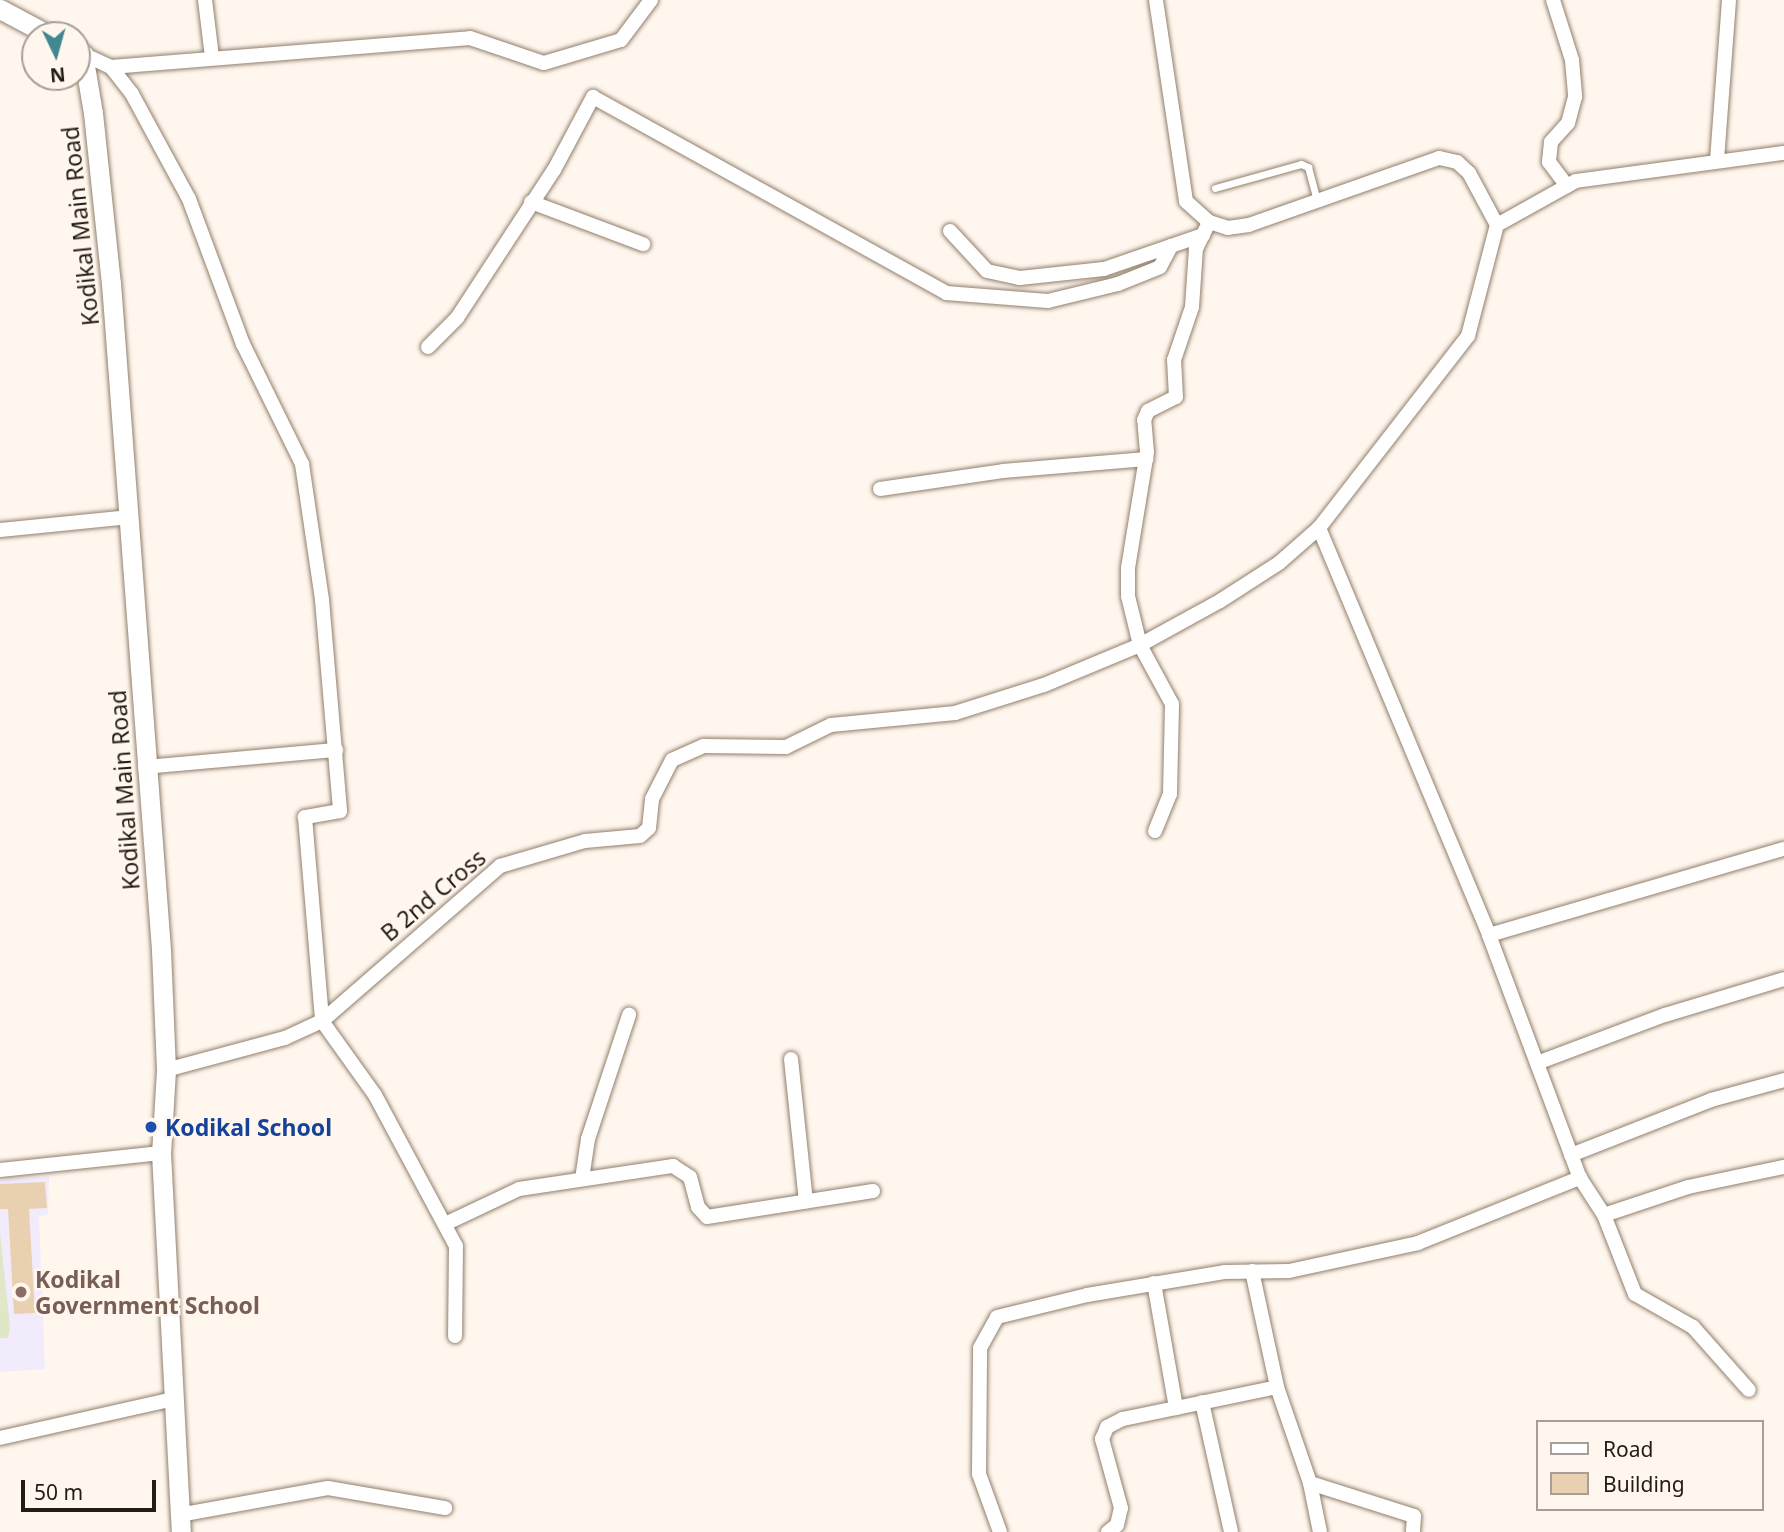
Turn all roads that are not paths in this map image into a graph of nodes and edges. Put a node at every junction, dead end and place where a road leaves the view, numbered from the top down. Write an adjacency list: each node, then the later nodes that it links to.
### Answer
1 (205, 0): 9 (street)
2 (651, 0): 9 (street)
3 (1156, 0): 19 (street)
4 (1553, 0): 14 (street)
5 (1729, 0): 13 (street)
6 (0, 9): 7 (street)
7 (23, 21)
8 (91, 57): 10 (street)
9 (212, 57): 10 (street)
10 (111, 67): 30 (street)
11 (85, 91): 26 (street, Kodikal Main Road)
12 (1784, 153): 13 (street)
13 (1717, 160): 14 (street)
14 (1567, 186): 18 (street)
15 (1215, 188): 16 (lane)
16 (1317, 200): 18 (street); 19 (street)
17 (531, 202): 21 (street); 22 (street); 23 (street)
18 (1497, 225): 27 (street)
19 (1206, 228): 22 (street); 24 (street)
20 (950, 231): 22 (street)
21 (643, 244)
22 (1171, 246)
23 (428, 347)
24 (1146, 459): 25 (street); 29 (street)
25 (880, 489)
26 (130, 517): 28 (street); 31 (street, Kodikal Main Road)
27 (1319, 528): 29 (street); 34 (street)
28 (0, 530)
29 (1140, 645): 32 (street); 37 (street, B 2nd Cross)
30 (336, 750): 31 (street); 37 (street)
31 (145, 767): 40 (street, Kodikal Main Road)
32 (1155, 831)
33 (1784, 849): 34 (street)
34 (1489, 935): 39 (street)
35 (1784, 979): 39 (street)
36 (629, 1015): 47 (street)
37 (322, 1021): 40 (street, B 2nd Cross); 51 (street)
38 (791, 1059): 49 (street)
39 (1537, 1063): 43 (street)
40 (166, 1070): 42 (street, Kodikal Main Road)
41 (1784, 1080): 43 (street)
42 (161, 1153): 45 (street); 57 (street, Kodikal Main Road)
43 (1571, 1154): 46 (street)
44 (1784, 1167): 50 (street)
45 (0, 1170)
46 (1580, 1178): 50 (street); 52 (street)
47 (582, 1179): 49 (street); 51 (street)
48 (873, 1191): 49 (street)
49 (806, 1201)
50 (1604, 1215): 56 (street)
51 (445, 1224): 54 (street)
52 (1252, 1272): 53 (street); 55 (street)
53 (1154, 1283): 59 (street); 64 (street)
54 (455, 1336)
55 (1277, 1387): 58 (street); 61 (street)
56 (1749, 1390)
57 (173, 1399): 60 (street); 63 (street, Kodikal Main Road)
58 (1202, 1402): 59 (street); 66 (street)
59 (1176, 1408): 65 (street)
60 (0, 1437)
61 (1310, 1483): 67 (street); 68 (street)
62 (444, 1508): 63 (street)
63 (180, 1524)
64 (1000, 1532)
65 (1108, 1532)
66 (1231, 1532)
67 (1320, 1532)
68 (1413, 1532)

